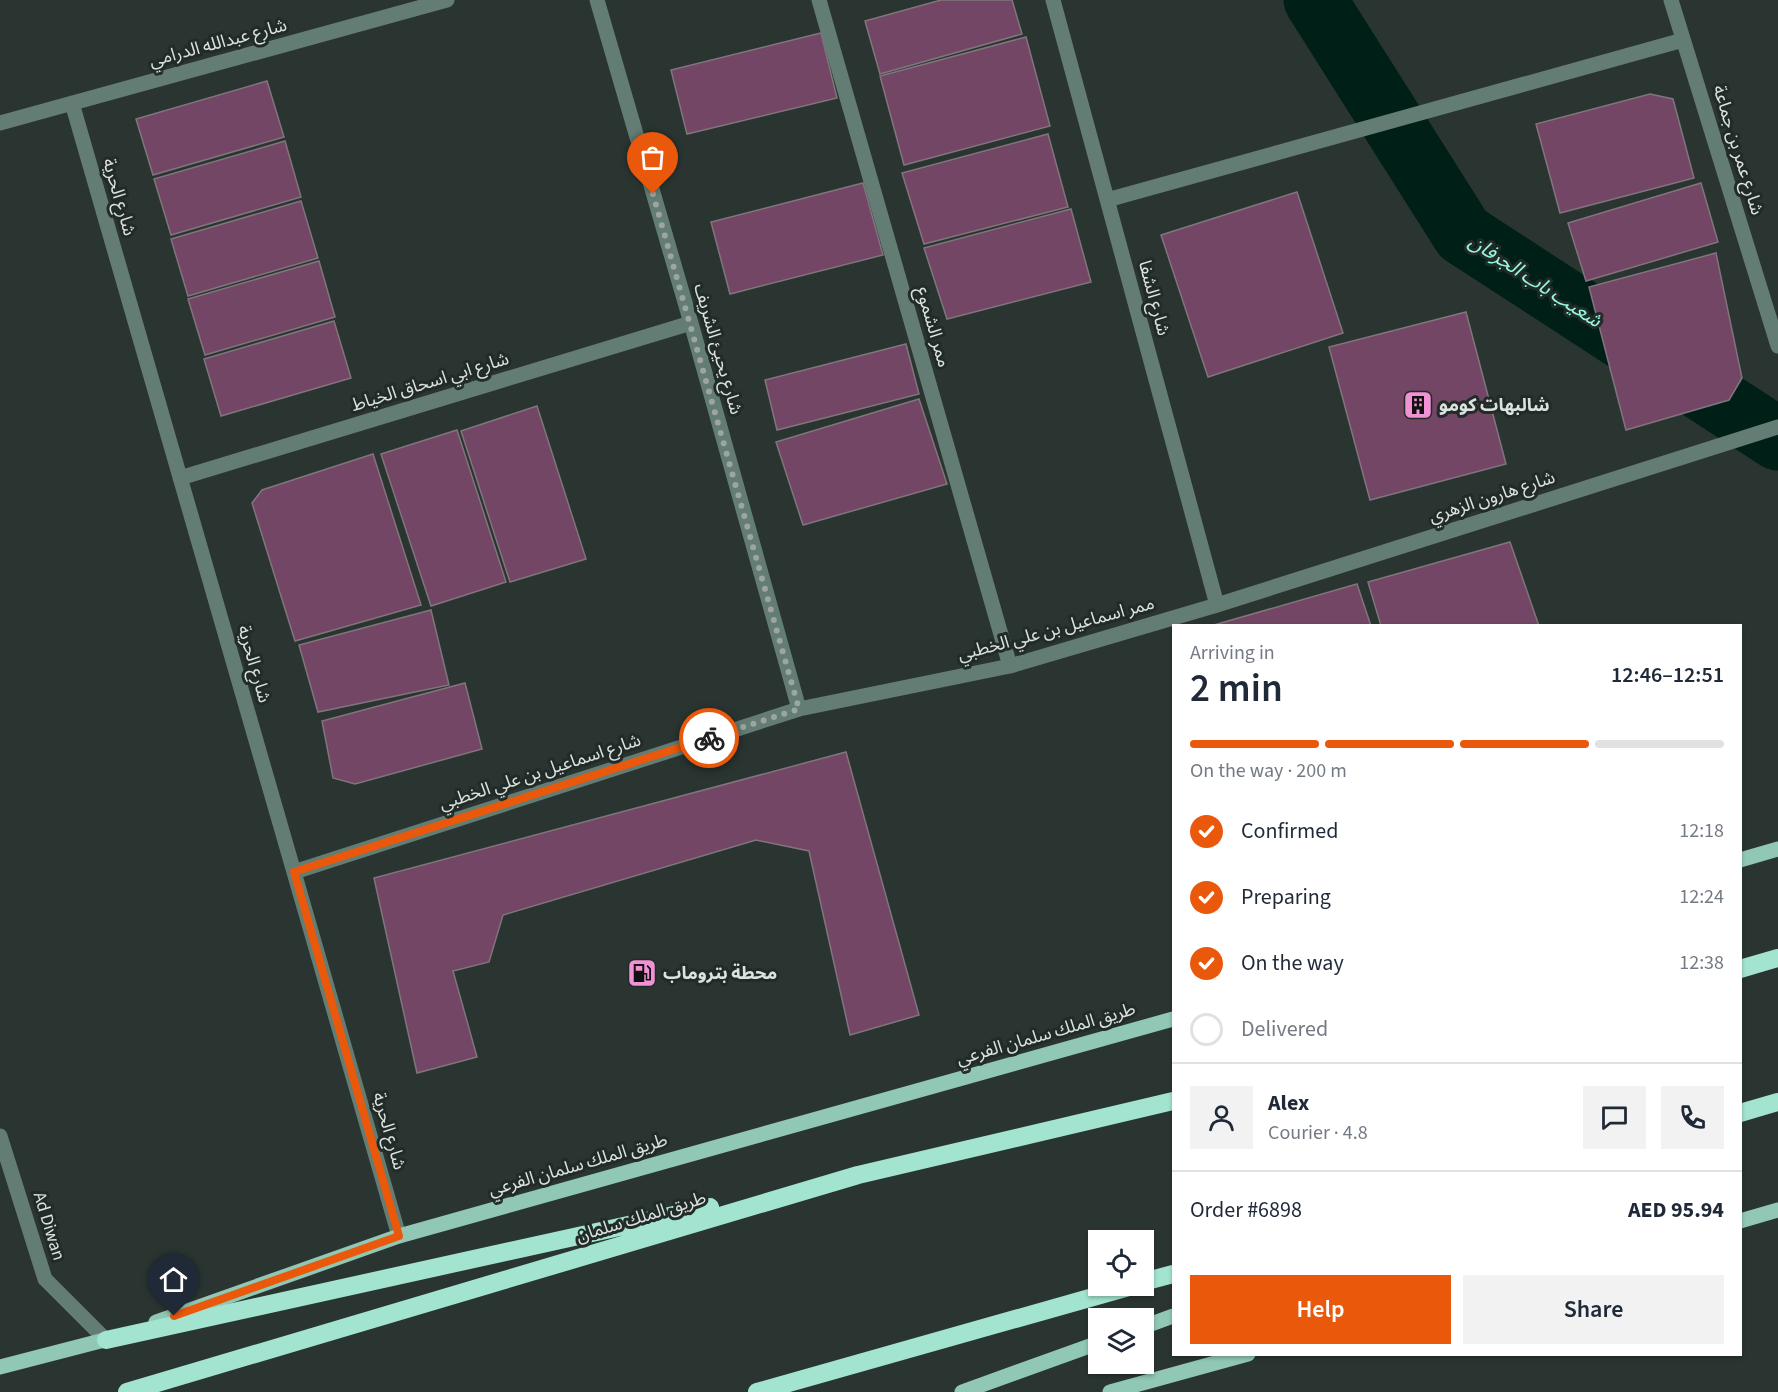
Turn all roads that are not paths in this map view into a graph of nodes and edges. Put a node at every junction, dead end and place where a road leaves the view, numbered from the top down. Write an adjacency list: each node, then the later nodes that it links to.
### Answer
1 (447, 0): 7 (street, شارع عبدالله الدرامي)
2 (597, 0): 10 (street, شارع يحيئ الشريف)
3 (819, 0): 15 (street, ممر الشموع)
4 (1053, 0): 9 (street, شارع الشفا)
5 (1671, 0): 6 (street, شارع عمر بن جماعة)
6 (1683, 40): 9 (street); 11 (street, شارع عمر بن جماعة)
7 (72, 103): 8 (street, شارع عبدالله الدرامي); 13 (street, شارع الحرية)
8 (0, 123)
9 (1107, 200): 14 (street, شارع الشفا)
10 (691, 323): 13 (street, شارع ابي اسحاق الخياط); 16 (street, شارع يحيئ الشريف)
11 (1778, 346)
12 (1778, 427): 14 (street, شارع هارون الزهري)
13 (180, 478): 19 (street, شارع الحرية)
14 (1217, 605): 15 (street, ممر اسماعيل بن علي الخطبي)
15 (1010, 666): 16 (street, ممر اسماعيل بن علي الخطبي)
16 (799, 709): 19 (street, شارع اسماعيل بن علي الخطبي)
17 (1778, 849): 18 (main road)
18 (1742, 859)
19 (294, 872): 30 (street, شارع الحرية)
20 (1778, 958): 21 (highway)
21 (1742, 968)
22 (1172, 1019): 30 (main road, طريق الملك سلمان الفرعي)
23 (1172, 1101): 27 (highway, طريق الملك سلمان)
24 (1778, 1102): 25 (highway)
25 (1742, 1113)
26 (0, 1136): 36 (street, Ad Diwan)
27 (858, 1175): 36 (highway); 40 (highway, طريق الملك سلمان)
28 (1778, 1210): 29 (main road)
29 (1742, 1220)
30 (399, 1236): 36 (main road, طريق الملك سلمان الفرعي)
31 (1172, 1274): 32 (highway)
32 (1154, 1279)
33 (1097, 1296): 41 (highway)
34 (1172, 1316): 35 (main road)
35 (1154, 1323)
36 (106, 1340): 39 (main road, طريق الملك سلمان الفرعي)
37 (1088, 1347): 42 (main road)
38 (1241, 1356): 43 (main road)
39 (0, 1367)
40 (127, 1392)
41 (758, 1392)
42 (962, 1392)
43 (1110, 1392)

